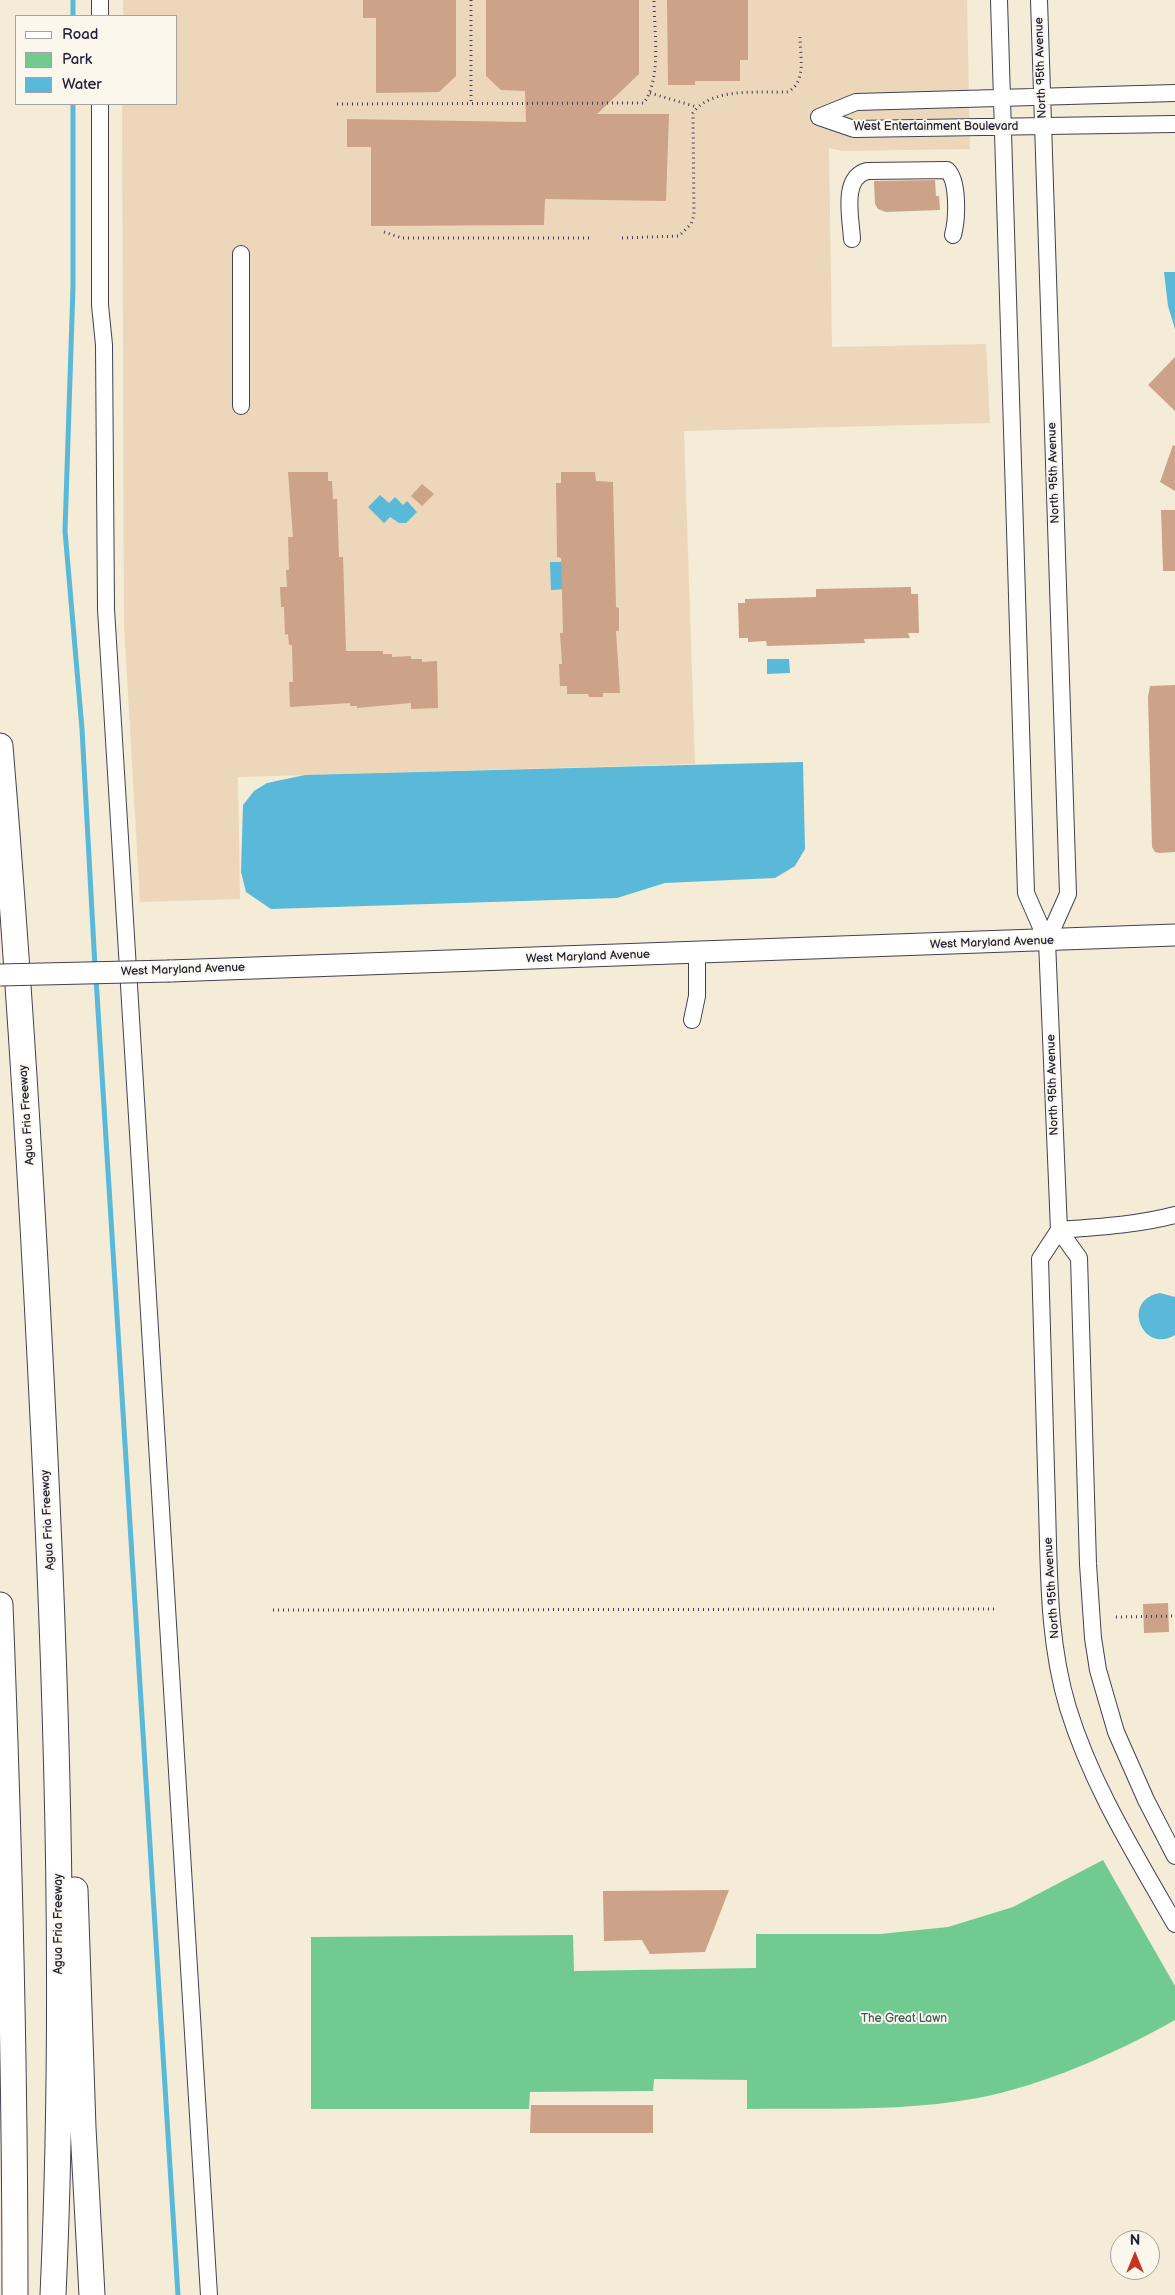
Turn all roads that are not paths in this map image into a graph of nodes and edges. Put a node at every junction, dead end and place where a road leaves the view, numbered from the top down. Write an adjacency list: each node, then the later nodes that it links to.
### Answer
1 (100, 0): 4 (street)
2 (999, 0): 7 (street, North 95th Avenue)
3 (1040, 0): 6 (street, North 95th Avenue)
4 (100, 15)
5 (1175, 92): 6 (street, West Entertainment Boulevard)
6 (1042, 95): 7 (street, West Entertainment Boulevard); 10 (street, North 95th Avenue)
7 (1003, 96): 11 (street, North 95th Avenue); 11 (street, West Entertainment Boulevard)
8 (100, 105): 31 (street)
9 (1175, 124): 10 (street, West Entertainment Boulevard)
10 (1043, 126): 11 (street, West Entertainment Boulevard); 18 (street, North 95th Avenue)
11 (1004, 127): 18 (street, North 95th Avenue)
12 (953, 236): 13 (street)
13 (852, 239)
14 (241, 254): 15 (street)
15 (241, 406)
16 (0, 746): 25 (highway, Agua Fria Freeway)
17 (1175, 935): 18 (main road, West Maryland Avenue)
18 (1047, 941): 19 (main road, West Maryland Avenue); 23 (street, North 95th Avenue)
19 (697, 953): 20 (main road, West Maryland Avenue, bridge); 21 (street)
20 (0, 975)
21 (692, 1020)
22 (1175, 1215): 23 (street)
23 (1058, 1230): 26 (street); 27 (street, North 95th Avenue)
24 (0, 1605): 28 (highway)
25 (55, 1716): 29 (highway, Agua Fria Freeway); 30 (highway)
26 (1175, 1856)
27 (1175, 1924)
28 (15, 2295)
29 (53, 2295)
30 (92, 2295)
31 (210, 2295)

